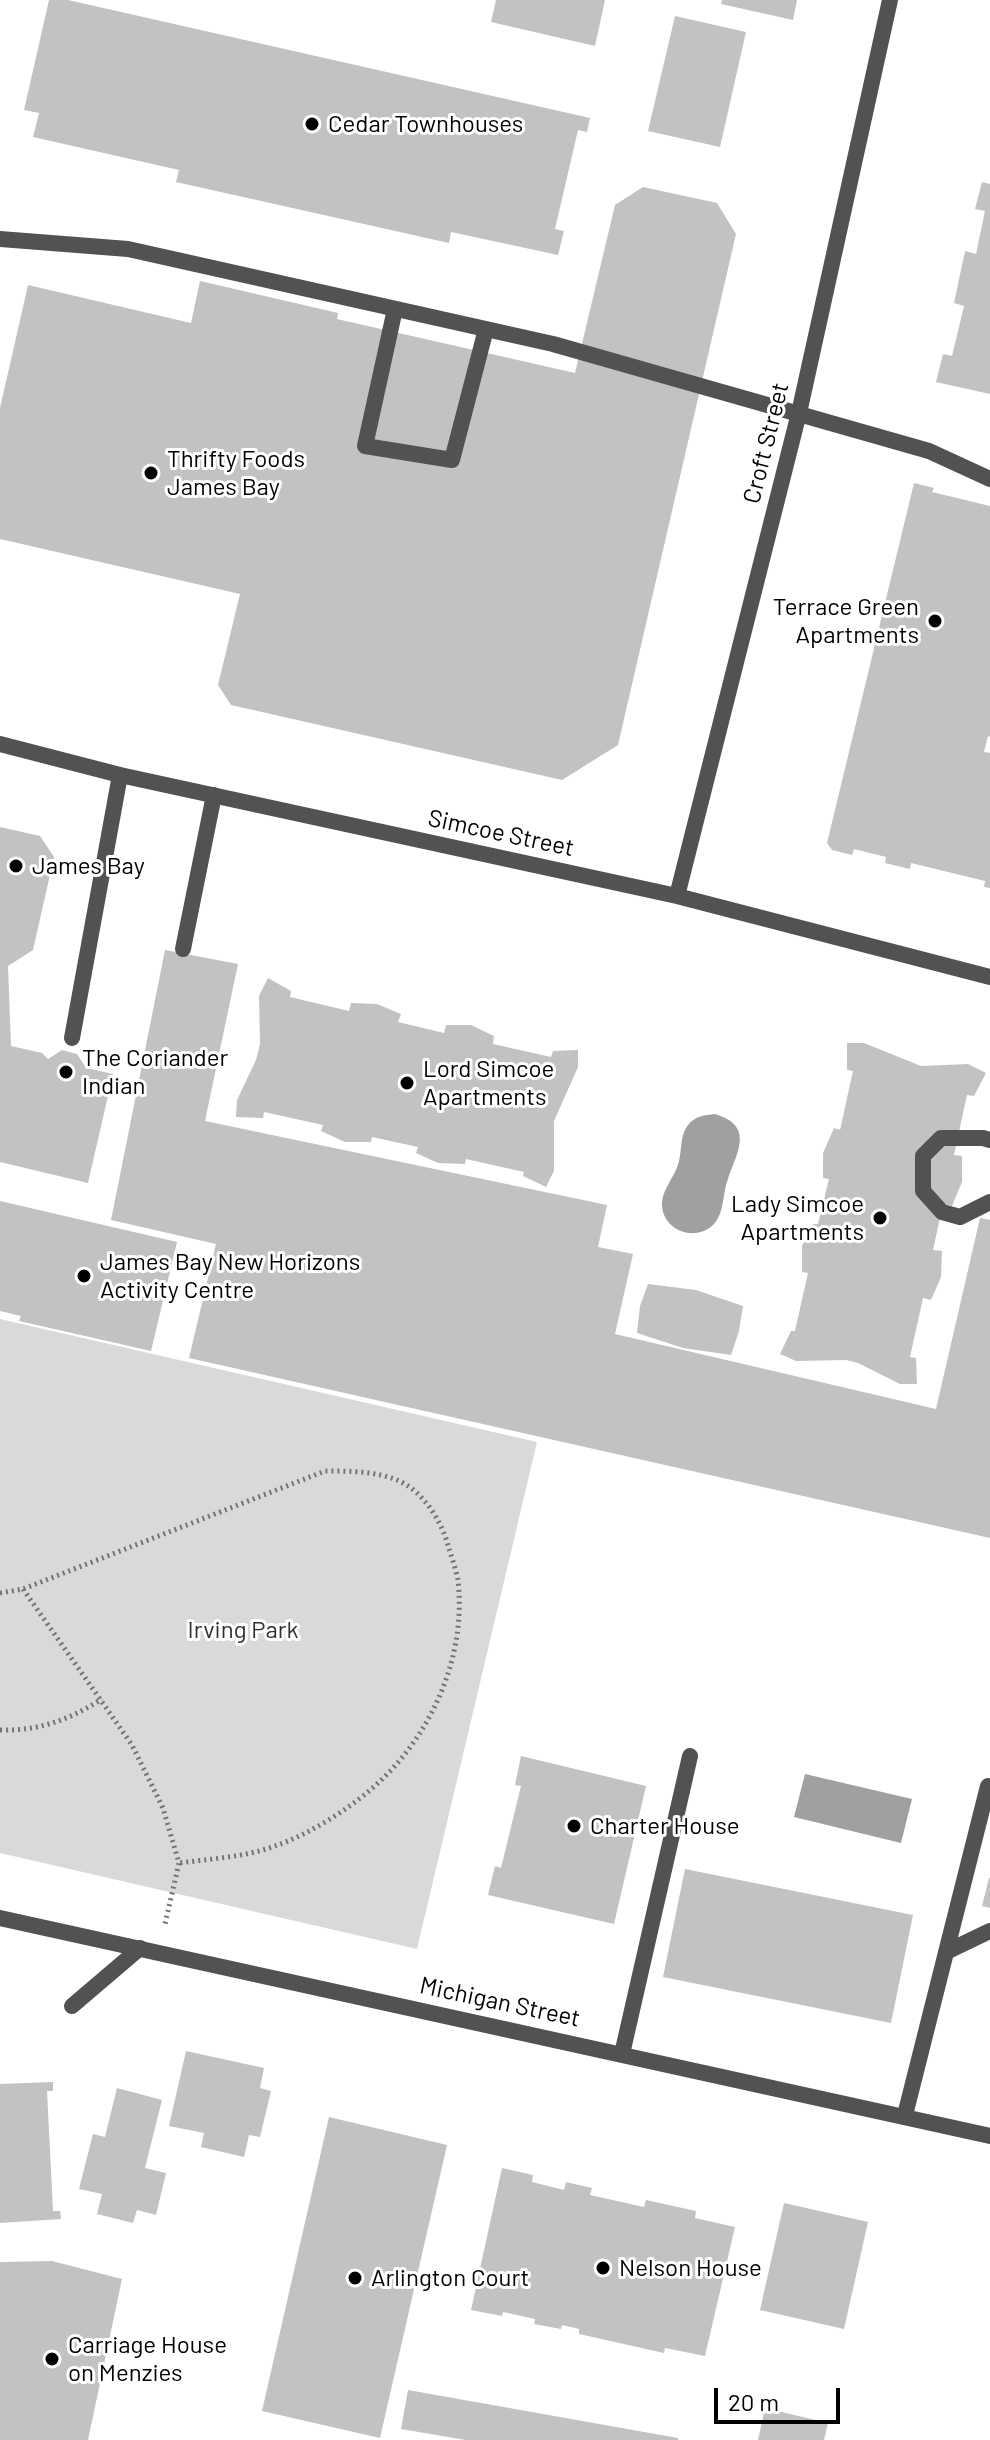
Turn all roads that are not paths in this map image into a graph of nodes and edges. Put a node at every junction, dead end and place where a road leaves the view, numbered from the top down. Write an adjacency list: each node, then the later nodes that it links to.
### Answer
1 (890, 0): 5 (street, Croft Street)
2 (0, 239): 3 (street)
3 (395, 309): 4 (street); 4 (street)
4 (486, 329): 5 (street)
5 (799, 413): 6 (street); 10 (street, Croft Street)
6 (990, 479)
7 (0, 744): 8 (street, Simcoe Street)
8 (120, 775): 9 (street, Simcoe Street); 13 (street)
9 (214, 795): 10 (street, Simcoe Street); 11 (street)
10 (677, 896): 12 (street, Simcoe Street)
11 (183, 949)
12 (990, 977)
13 (72, 1038)
14 (990, 1140): 15 (street)
15 (990, 1202)
16 (690, 1756): 23 (street)
17 (990, 1791): 21 (street)
18 (0, 1918): 20 (street, Michigan Street)
19 (990, 1931): 21 (street)
20 (140, 1948): 22 (street); 23 (street, Michigan Street)
21 (946, 1952): 24 (street)
22 (72, 2006)
23 (622, 2054): 24 (street, Michigan Street)
24 (905, 2115): 25 (street, Michigan Street)
25 (990, 2136)

